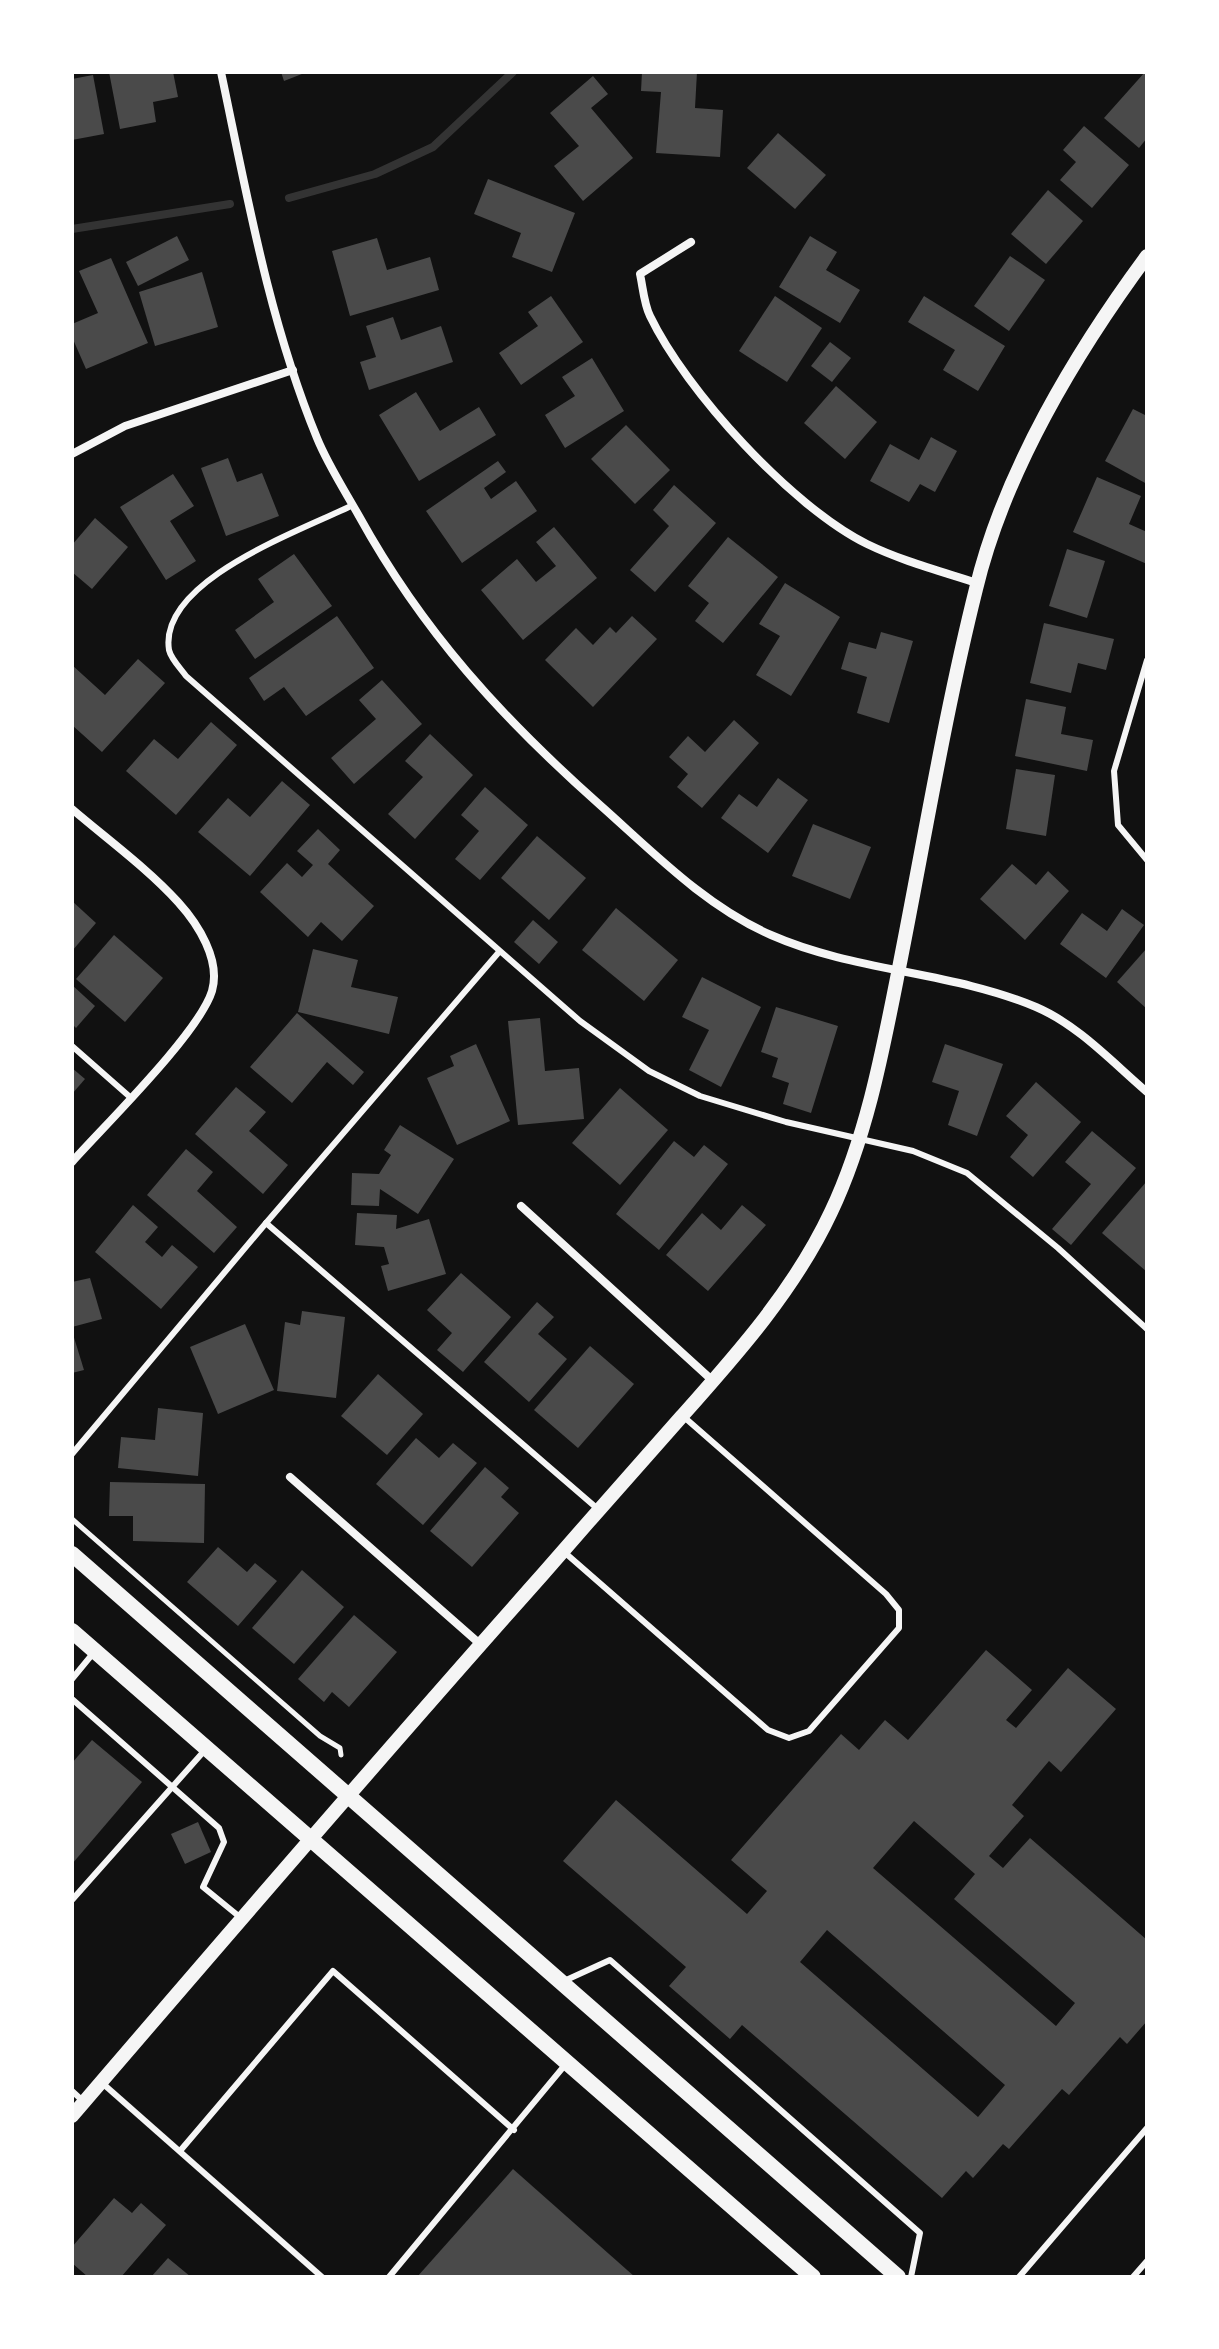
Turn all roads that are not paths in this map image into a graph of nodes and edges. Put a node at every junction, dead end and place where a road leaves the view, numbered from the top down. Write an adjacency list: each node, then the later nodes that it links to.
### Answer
1 (221, 72): 4 (street)
2 (691, 242): 7 (street)
3 (1147, 256): 7 (street)
4 (293, 370): 5 (street); 6 (street)
5 (72, 454)
6 (353, 505): 11 (lane); 12 (street)
7 (977, 583): 12 (street)
8 (1147, 660): 10 (lane)
9 (72, 809): 15 (street)
10 (1147, 860)
11 (499, 952): 16 (lane); 19 (lane)
12 (898, 972): 14 (street); 16 (street)
13 (72, 1046): 15 (lane)
14 (1147, 1092)
15 (130, 1097): 17 (street)
16 (859, 1139): 20 (lane); 21 (street)
17 (72, 1162)
18 (521, 1206): 21 (street)
19 (266, 1223): 23 (lane); 25 (lane)
20 (1147, 1329)
21 (713, 1381): 22 (street)
22 (682, 1416): 25 (street); 26 (lane)
23 (72, 1454)
24 (290, 1477): 29 (street)
25 (599, 1510): 26 (street)
26 (563, 1551): 29 (street)
27 (72, 1554): 35 (main road)
28 (72, 1631): 30 (main road)
29 (480, 1644): 35 (street)
30 (95, 1651): 31 (lane); 33 (main road)
31 (72, 1679)
32 (72, 1699): 34 (lane)
33 (206, 1748): 34 (lane); 36 (main road)
34 (172, 1786): 37 (lane); 38 (lane)
35 (347, 1795): 36 (street); 39 (main road)
36 (310, 1838): 38 (street); 40 (main road)
37 (72, 1900)
38 (241, 1918): 41 (street)
39 (561, 1982): 52 (main road); 53 (lane)
40 (567, 2062): 46 (lane); 51 (main road)
41 (101, 2082): 43 (street); 47 (lane)
42 (72, 2091): 43 (lane)
43 (84, 2102): 44 (street)
44 (72, 2116)
45 (1147, 2128): 54 (lane)
46 (514, 2130): 47 (lane); 50 (lane)
47 (180, 2151): 49 (lane)
48 (1147, 2261): 55 (lane)
49 (322, 2277)
50 (389, 2277)
51 (813, 2277)
52 (898, 2277)
53 (911, 2277)
54 (1019, 2277)
55 (1133, 2277)

